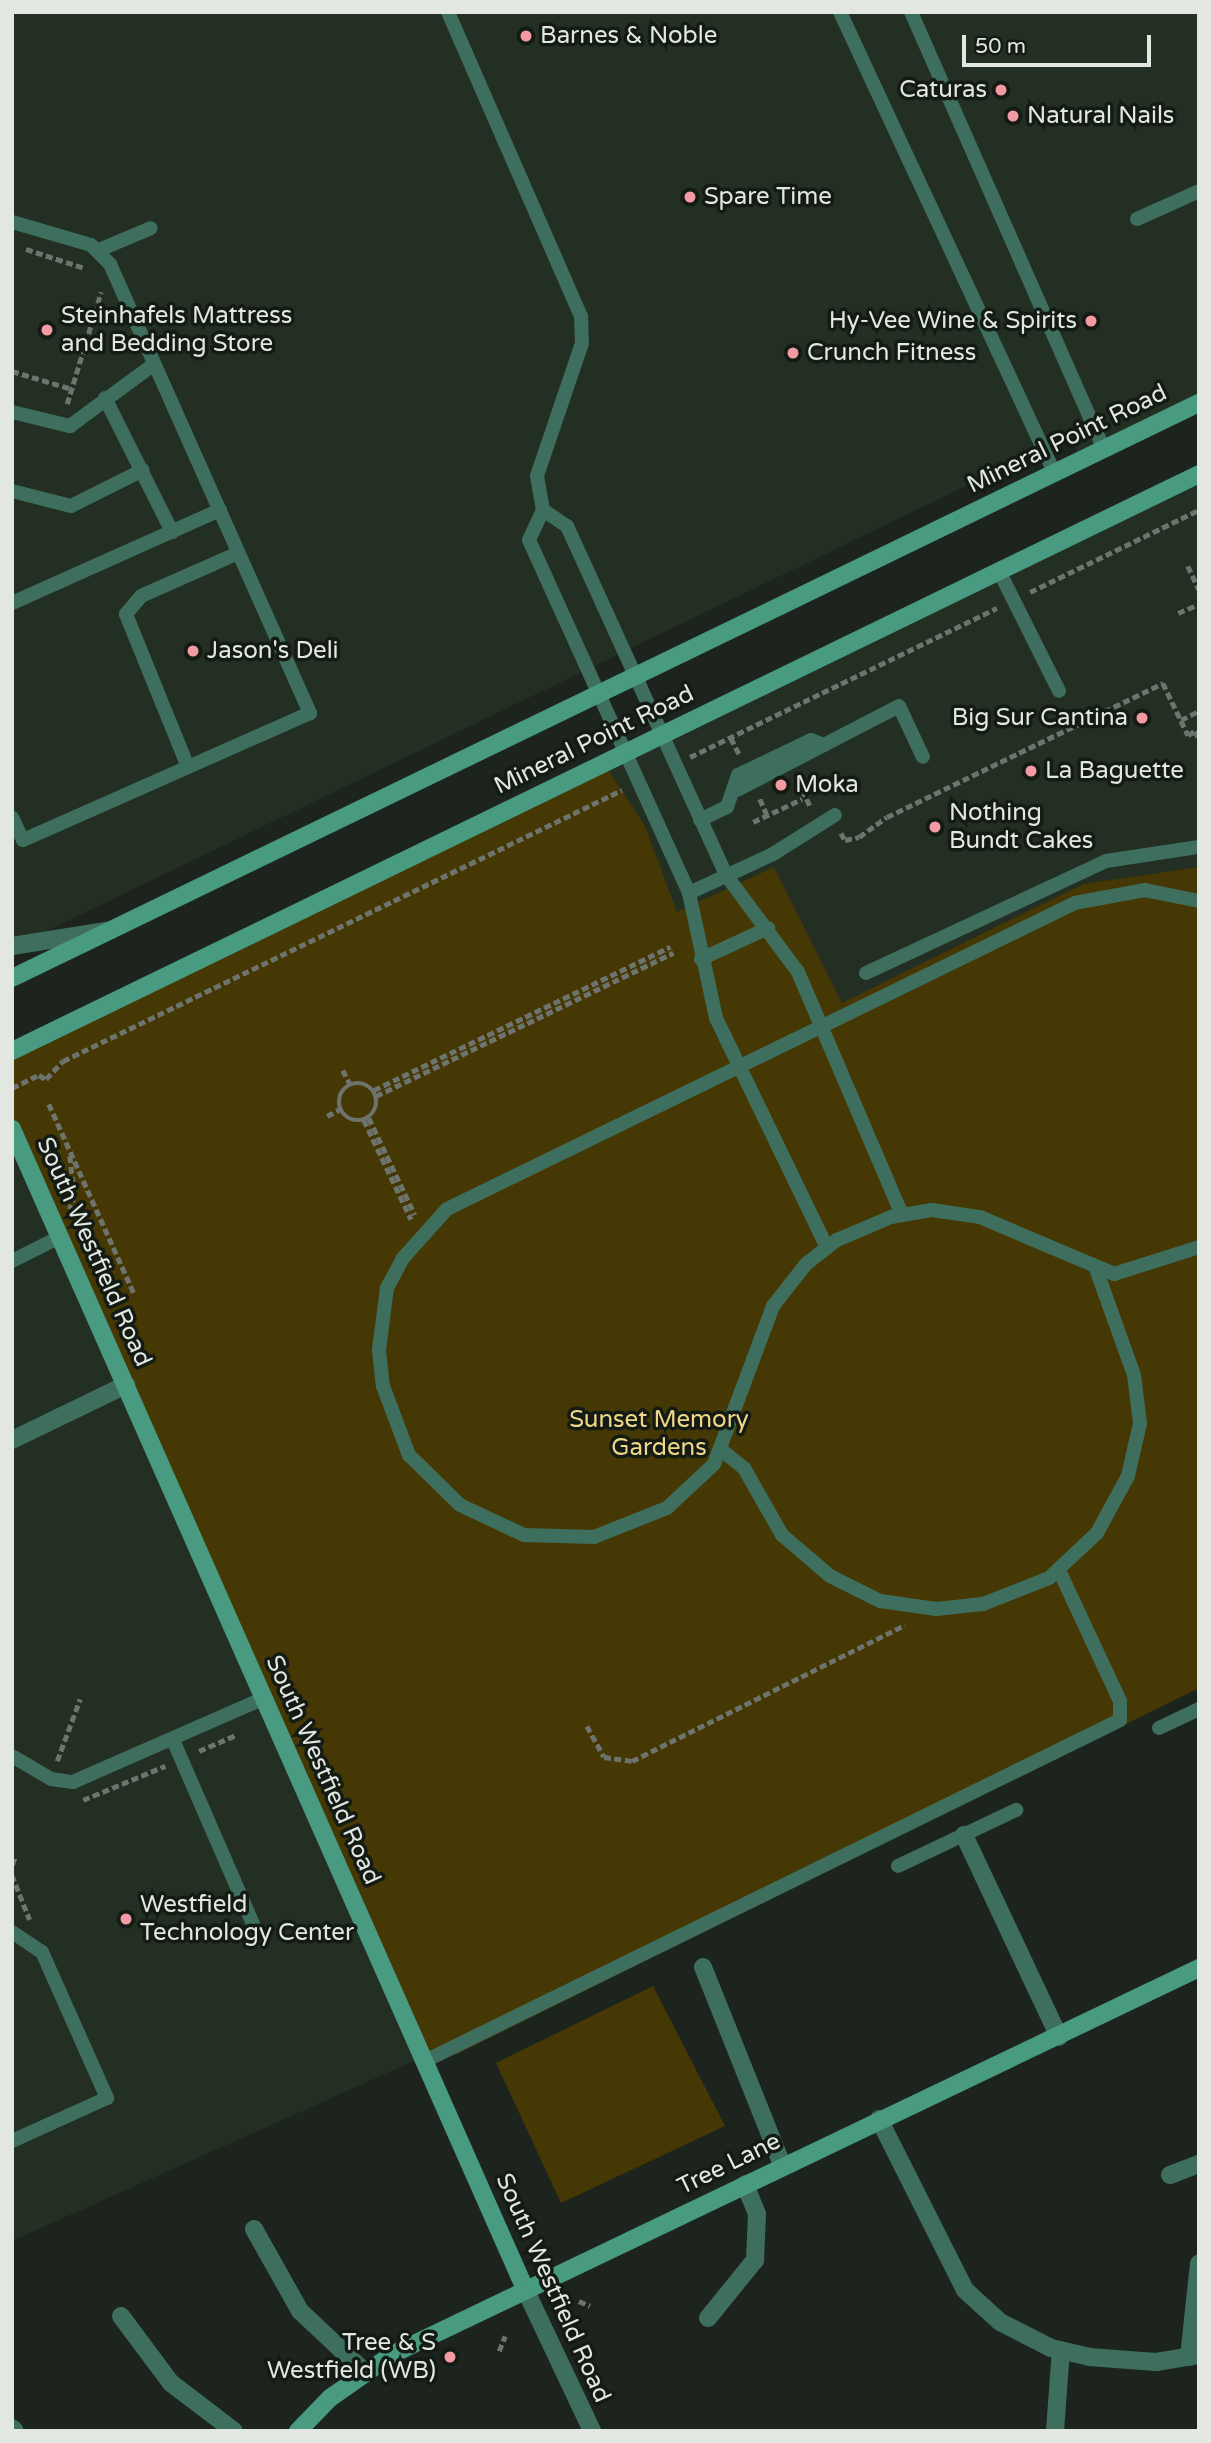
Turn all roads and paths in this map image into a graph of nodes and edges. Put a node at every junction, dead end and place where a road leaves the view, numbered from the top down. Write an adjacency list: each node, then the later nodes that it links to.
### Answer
1 (448, 12): 25 (lane)
2 (840, 12): 21 (lane)
3 (911, 12): 19 (lane)
4 (1199, 191): 5 (lane)
5 (1137, 219)
6 (12, 222): 9 (lane)
7 (151, 228): 9 (lane)
8 (12, 245): 10 (path)
9 (99, 250): 12 (lane)
10 (92, 273)
11 (98, 282): 14 (path)
12 (154, 364): 15 (lane); 24 (lane)
13 (12, 371): 14 (path)
14 (72, 389): 17 (path)
15 (105, 398): 18 (lane); 20 (lane)
16 (1199, 403): 19 (main road, Mineral Point Road)
17 (67, 405)
18 (12, 412)
19 (1103, 448): 21 (main road, Mineral Point Road)
20 (143, 470): 23 (lane); 27 (lane)
21 (1054, 472): 36 (main road, Mineral Point Road)
22 (1199, 474): 30 (main road, Mineral Point Road)
23 (12, 491)
24 (220, 510): 27 (lane); 28 (lane)
25 (543, 510): 36 (lane); 38 (lane)
26 (1199, 510): 32 (path)
27 (172, 532): 33 (lane)
28 (238, 553): 48 (lane); 48 (lane)
29 (1188, 566): 31 (path)
30 (999, 570): 32 (lane); 41 (main road, Mineral Point Road)
31 (1199, 590)
32 (1014, 600): 37 (lane); 44 (path)
33 (12, 603)
34 (1199, 604): 35 (path)
35 (1178, 613)
36 (632, 676): 38 (main road, Mineral Point Road); 41 (lane)
37 (1059, 691)
38 (598, 694): 45 (lane); 61 (main road, Mineral Point Road)
39 (1199, 711): 40 (path)
40 (1181, 720): 42 (path); 53 (path)
41 (661, 734): 45 (main road, Mineral Point Road); 54 (lane)
42 (1199, 739)
43 (824, 745): 46 (lane); 47 (lane); 49 (lane)
44 (715, 746)
45 (625, 752): 58 (lane); 68 (main road, Mineral Point Road)
46 (923, 757)
47 (790, 762): 49 (lane); 51 (path)
48 (188, 767): 52 (lane)
49 (737, 790): 54 (lane)
50 (612, 795): 72 (path)
51 (802, 799): 53 (path); 55 (path)
52 (12, 817)
53 (832, 818): 57 (lane)
54 (700, 820): 57 (lane)
55 (753, 822)
56 (1199, 847): 65 (lane)
57 (726, 875): 58 (lane); 60 (lane)
58 (689, 893): 64 (lane)
59 (1196, 896): 67 (lane)
60 (768, 928): 64 (lane); 67 (lane)
61 (114, 929): 62 (street); 66 (main road, Mineral Point Road)
62 (12, 946)
63 (671, 950): 73 (path)
64 (701, 959): 69 (lane)
65 (866, 973)
66 (12, 978)
67 (820, 1027): 69 (lane); 80 (lane)
68 (12, 1051)
69 (738, 1065): 84 (lane); 90 (lane)
70 (343, 1070): 71 (path)
71 (349, 1084): 73 (path); 75 (path)
72 (12, 1088)
73 (375, 1093): 77 (path)
74 (49, 1104): 79 (path)
75 (340, 1110): 76 (path); 77 (path)
76 (327, 1116)
77 (366, 1119): 81 (path)
78 (12, 1129): 82 (main road, South Westfield Road)
79 (68, 1145): 82 (path); 87 (path)
80 (902, 1215): 84 (lane); 86 (lane)
81 (413, 1217)
82 (60, 1237): 85 (lane); 88 (main road, South Westfield Road)
83 (1199, 1247): 86 (lane)
84 (827, 1248): 90 (lane)
85 (12, 1261)
86 (1096, 1269): 91 (lane)
87 (135, 1295)
88 (126, 1385): 89 (street); 93 (main road, South Westfield Road)
89 (12, 1440)
90 (724, 1452): 92 (lane)
91 (1059, 1570): 92 (lane); 113 (lane)
92 (936, 1609): 96 (path)
93 (264, 1698): 98 (lane); 113 (main road, South Westfield Road)
94 (80, 1699): 100 (path)
95 (1199, 1709): 97 (lane)
96 (587, 1726)
97 (1159, 1728)
98 (173, 1740): 99 (lane); 109 (lane)
99 (12, 1756)
100 (55, 1765)
101 (1016, 1810): 102 (lane)
102 (964, 1835): 105 (lane); 112 (street)
103 (15, 1857): 104 (path)
104 (12, 1865)
105 (898, 1866)
106 (12, 1875): 107 (path)
107 (12, 1914)
108 (12, 1932): 115 (lane)
109 (260, 1940)
110 (703, 1967): 117 (street)
111 (1199, 1968): 112 (main road, Tree Lane)
112 (1059, 2037): 114 (main road, Tree Lane)
113 (425, 2061): 122 (main road, South Westfield Road)
114 (879, 2119): 117 (main road, Tree Lane); 128 (street)
115 (12, 2141)
116 (1199, 2164): 118 (street)
117 (782, 2165): 119 (main road, Tree Lane)
118 (1170, 2175)
119 (744, 2184): 122 (main road, Tree Lane); 126 (street)
120 (254, 2229): 131 (street)
121 (1199, 2264): 130 (street)
122 (525, 2289): 131 (main road, Tree Lane); 134 (street, South Westfield Road)
123 (579, 2301): 124 (path)
124 (590, 2306)
125 (121, 2316): 132 (street)
126 (708, 2318)
127 (505, 2336): 129 (path)
128 (1061, 2350): 130 (street); 135 (street)
129 (499, 2351)
130 (1194, 2356)
131 (364, 2371): 133 (main road, Tree Lane)
132 (234, 2431)
133 (298, 2431)
134 (592, 2431)
135 (1055, 2431)

